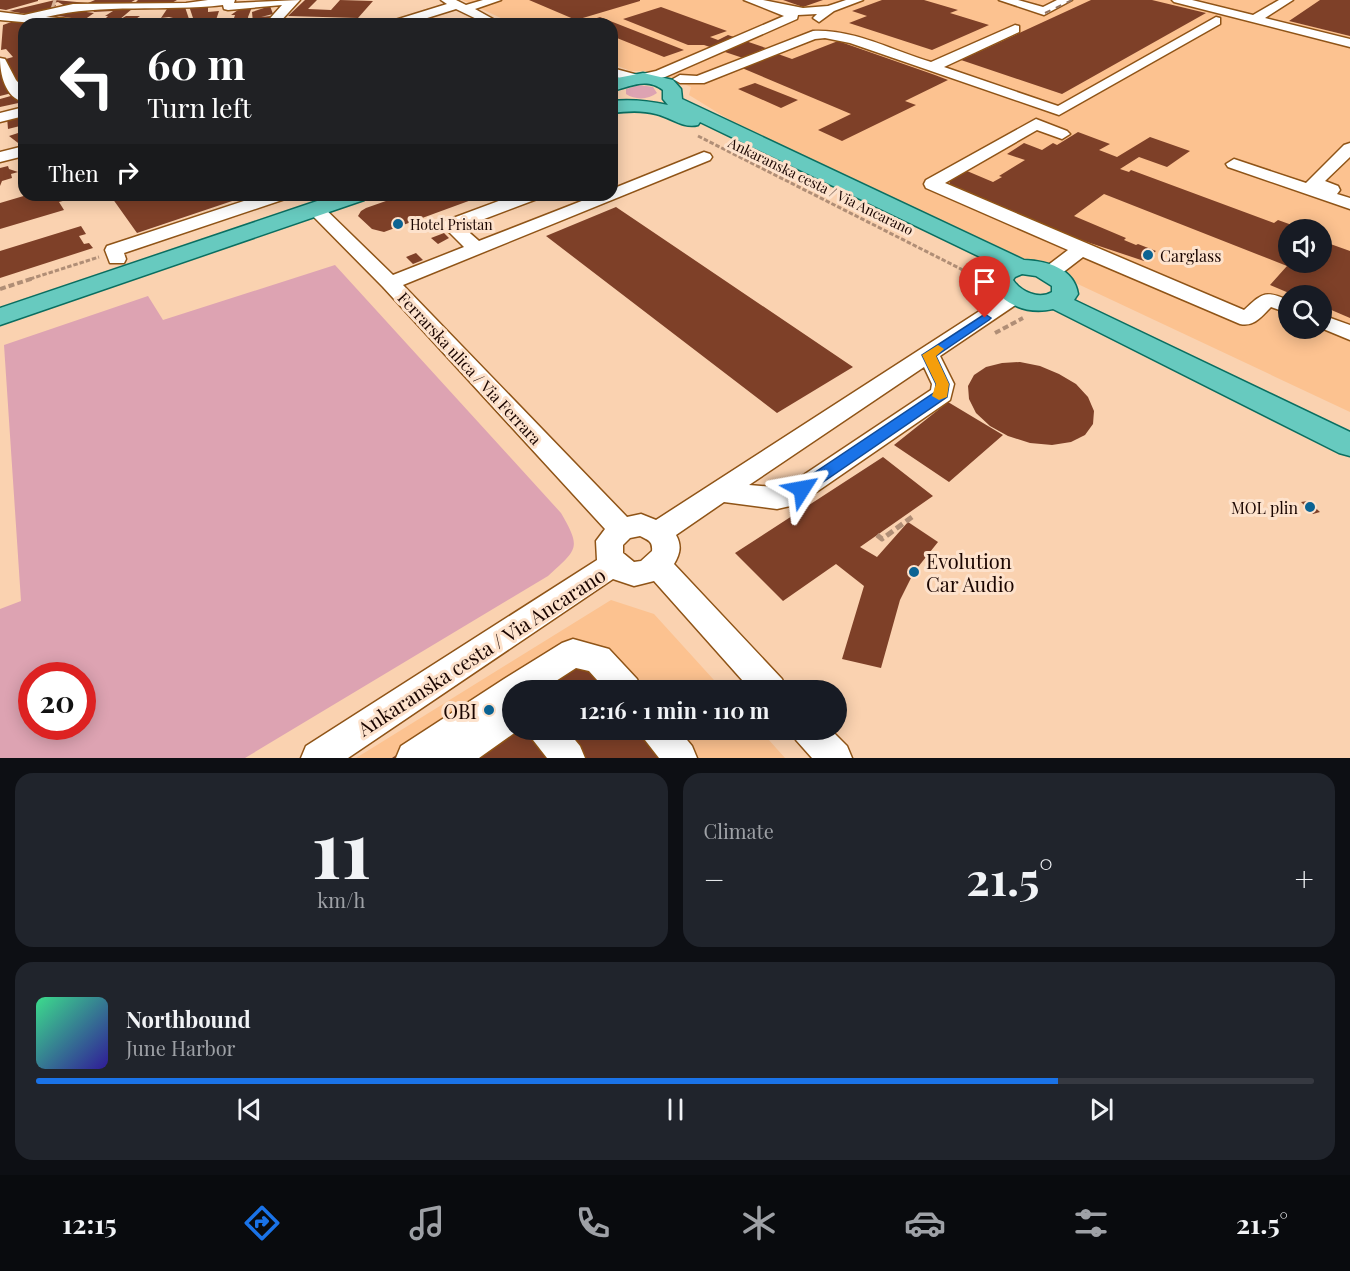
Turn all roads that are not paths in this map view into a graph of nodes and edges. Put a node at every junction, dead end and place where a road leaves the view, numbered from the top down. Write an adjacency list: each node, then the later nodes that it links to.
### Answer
1 (294, 0): 10 (street); 21 (street)
2 (495, 0): 14 (street)
3 (750, 0): 17 (street)
4 (857, 0): 17 (street)
5 (1005, 0): 15 (street)
6 (1066, 0): 15 (street)
7 (1178, 0): 26 (street)
8 (1287, 0): 26 (street)
9 (228, 2): 10 (street); 12 (street)
10 (253, 2): 20 (street)
11 (56, 3): 13 (street); 18 (street)
12 (181, 4): 13 (street); 19 (street)
13 (134, 5)
14 (457, 5): 22 (street); 23 (street); 24 (street)
15 (1044, 11): 25 (street)
16 (6, 16): 18 (street); 28 (street)
17 (804, 17): 32 (street); 32 (street); 36 (street)
18 (26, 18)
19 (190, 18)
20 (250, 18)
21 (277, 18)
22 (415, 18)
23 (421, 18)
24 (484, 18)
25 (1029, 18)
26 (1255, 20): 30 (street)
27 (1216, 21): 33 (street)
28 (0, 24)
29 (1015, 29): 33 (street)
30 (1350, 43)
31 (0, 62): 38 (street)
32 (703, 63): 36 (street)
33 (933, 68): 36 (street)
34 (618, 74): 35 (street)
35 (638, 79): 36 (main road, Ankaranska cesta / Via Ancarano); 37 (main road)
36 (678, 79): 40 (main road); 66 (main road, Ankaranska cesta / Via Ancarano)
37 (618, 83)
38 (18, 91)
39 (618, 101): 40 (main road)
40 (637, 105): 41 (main road); 66 (main road, Ankaranska cesta / Via Ancarano)
41 (618, 107)
42 (18, 113): 43 (street)
43 (0, 118)
44 (18, 128): 45 (street)
45 (0, 133)
46 (1062, 134): 63 (street)
47 (1350, 148): 52 (street)
48 (18, 152): 49 (street)
49 (0, 157)
50 (704, 157): 54 (street)
51 (1234, 164): 61 (street)
52 (1331, 166): 53 (street); 55 (street)
53 (1350, 172)
54 (618, 193)
55 (1350, 196)
56 (290, 201): 67 (main road)
57 (291, 201): 69 (main road)
58 (298, 201): 64 (street, Ferrarska ulica / Via Ferrara)
59 (515, 201): 62 (street)
60 (597, 201): 62 (street)
61 (1350, 204)
62 (476, 249): 64 (street)
63 (1081, 249): 65 (street); 68 (street)
64 (390, 283): 76 (street, Ferrarska ulica / Via Ferrara)
65 (1057, 288): 66 (main road); 66 (main road); 73 (main road); 74 (main road)
66 (1014, 290): 72 (street)
67 (0, 299)
68 (1278, 303)
69 (0, 317)
70 (1332, 325): 71 (street)
71 (1350, 333)
72 (929, 355): 75 (street); 75 (street)
73 (1350, 426)
74 (1350, 445)
75 (722, 492): 77 (street)
76 (622, 529): 77 (street); 78 (street)
77 (659, 532): 79 (street)
78 (613, 564): 79 (street); 87 (street, Ankaranska cesta / Via Ancarano)
79 (658, 566): 82 (street)
80 (531, 680): 81 (street)
81 (617, 680)
82 (762, 680)
83 (502, 699): 88 (street)
84 (502, 723): 89 (street)
85 (554, 740): 90 (street)
86 (666, 740): 91 (street)
87 (318, 758)
88 (413, 758)
89 (450, 758)
90 (568, 758)
91 (680, 758)

